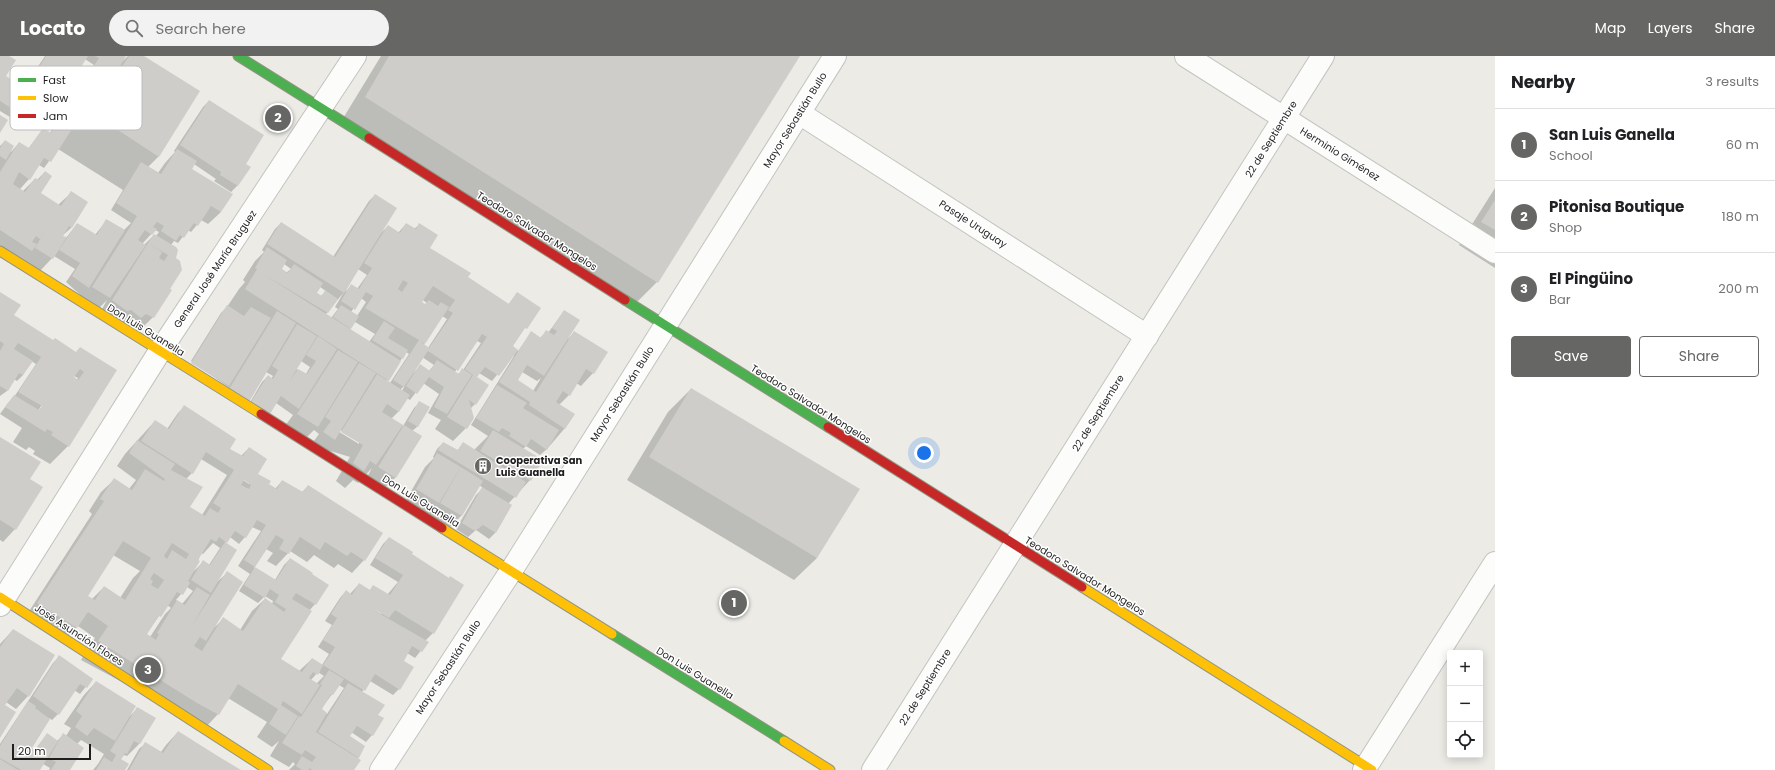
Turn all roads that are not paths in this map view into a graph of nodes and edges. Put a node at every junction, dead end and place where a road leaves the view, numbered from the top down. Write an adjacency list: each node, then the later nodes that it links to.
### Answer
1 (238, 56): 6 (street, Teodoro Salvador Mongelos)
2 (355, 56): 6 (street, General José María Bruguez)
3 (835, 56): 7 (street, Mayor Sebastián Bullo)
4 (1186, 56): 8 (street, Herminio Giménez)
5 (1323, 56): 8 (street, 22 de Septiembre)
6 (322, 109): 11 (street, Teodoro Salvador Mongelos); 13 (street, General José María Bruguez)
7 (799, 113): 11 (street, Mayor Sebastián Bullo); 12 (street, Pasaje Uruguay)
8 (1284, 118): 10 (street, Herminio Giménez); 12 (street, 22 de Septiembre)
9 (0, 251): 13 (street, Don Luis Guanella)
10 (1495, 252)
11 (665, 326): 14 (street, Teodoro Salvador Mongelos); 16 (street, Mayor Sebastián Bullo)
12 (1147, 336): 14 (street, 22 de Septiembre)
13 (160, 351): 16 (street, Don Luis Guanella); 17 (street, General José María Bruguez)
14 (1014, 545): 18 (street, Teodoro Salvador Mongelos); 22 (street, 22 de Septiembre)
15 (1495, 563): 18 (street)
16 (511, 571): 20 (street, Mayor Sebastián Bullo); 21 (street, Don Luis Guanella)
17 (1, 600): 19 (street, José Asunción Flores)
18 (1368, 769)
19 (268, 770)
20 (381, 770)
21 (830, 770)
22 (873, 770)

